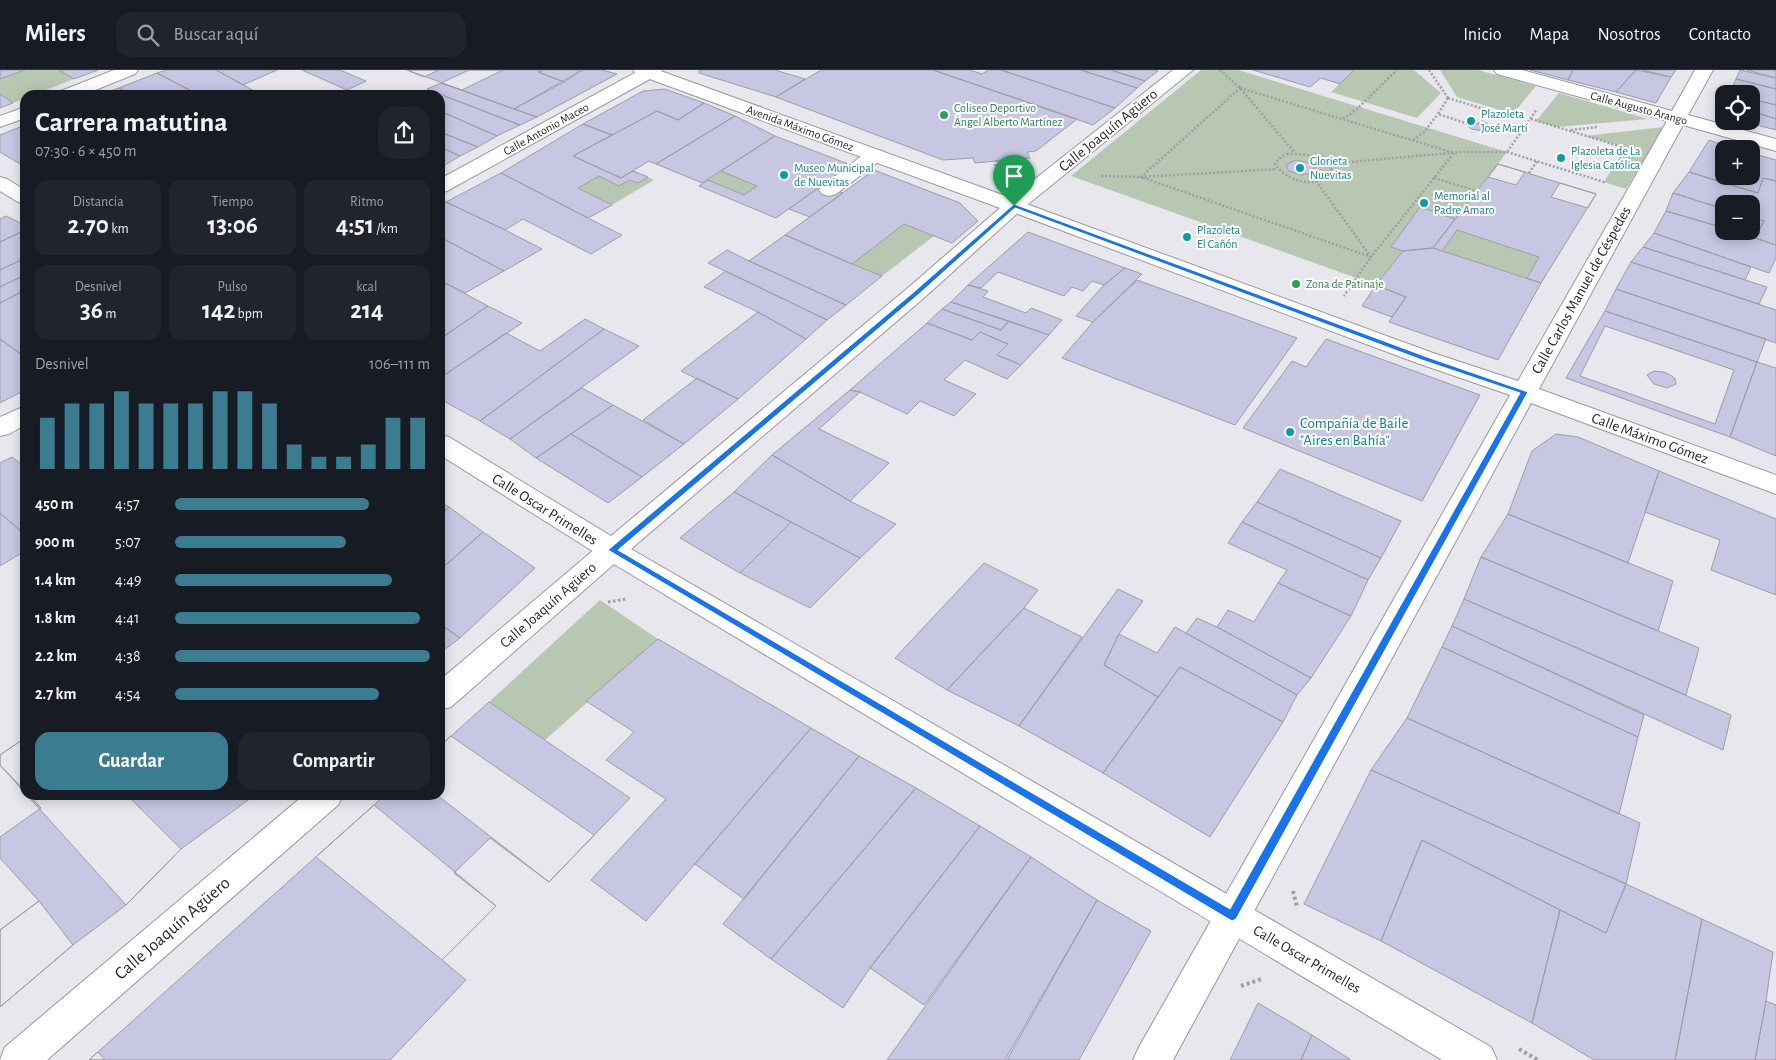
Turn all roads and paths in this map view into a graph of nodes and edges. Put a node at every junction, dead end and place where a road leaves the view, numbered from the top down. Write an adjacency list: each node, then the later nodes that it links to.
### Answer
1 (128, 70): 11 (street)
2 (1184, 70): 40 (street, Calle Joaquín Agüero)
3 (1220, 70): 10 (path)
4 (1397, 70): 16 (path)
5 (1429, 70): 12 (path)
6 (1503, 70): 9 (street, Calle Augusto Arango)
7 (1704, 70): 15 (street, Calle Carlos Manuel de Céspedes)
8 (648, 71): 25 (street, Avenida Máximo Gómez); 36 (street, Calle Antonio Maceo)
9 (1555, 84): 15 (street, Calle Augusto Arango); 17 (path)
10 (1240, 88): 16 (path); 23 (path); 32 (path)
11 (79, 90)
12 (1448, 98): 14 (path); 14 (path)
13 (20, 114): 18 (street)
14 (1437, 114): 19 (path)
15 (1677, 118): 20 (street, Calle Augusto Arango); 43 (street, Calle Carlos Manuel de Céspedes)
16 (1343, 119): 19 (path)
17 (1531, 119): 21 (path); 24 (path)
18 (0, 122)
19 (1413, 140): 22 (path)
20 (1776, 145)
21 (1507, 152): 22 (path); 26 (path)
22 (1454, 153): 27 (path); 33 (path)
23 (1295, 154): 27 (path); 28 (path)
24 (1622, 154)
25 (874, 155): 37 (street); 40 (street, Avenida Máximo Gómez)
26 (1536, 161): 29 (path); 30 (path)
27 (1328, 164): 34 (path)
28 (1277, 169): 32 (path); 34 (path)
29 (1530, 173)
30 (1608, 175)
31 (1097, 176): 32 (path)
32 (1141, 177): 41 (path)
33 (1434, 178): 38 (path); 41 (path)
34 (1316, 181): 41 (path)
35 (0, 183): 39 (street)
36 (445, 185)
37 (830, 190)
38 (1477, 191)
39 (20, 195)
40 (1014, 206): 43 (street, Calle Máximo Gómez); 48 (street, Calle Joaquín Agüero)
41 (1371, 258): 42 (path)
42 (1356, 278)
43 (1524, 392): 47 (street, Calle Máximo Gómez); 54 (street, Calle Carlos Manuel de Céspedes)
44 (20, 417): 45 (street)
45 (0, 428)
46 (445, 446): 48 (street, Calle Oscar Primelles)
47 (1776, 485)
48 (612, 550): 51 (street, Calle Joaquín Agüero); 54 (street, Calle Oscar Primelles)
49 (632, 598): 50 (path)
50 (604, 603)
51 (445, 694)
52 (321, 800): 59 (street, Calle Joaquín Agüero)
53 (1292, 888): 55 (path)
54 (1232, 916): 60 (street, Calle Carlos Manuel de Céspedes); 61 (street, Calle Oscar Primelles)
55 (1300, 917)
56 (1268, 977): 57 (path)
57 (1234, 988)
58 (1512, 1046): 62 (path)
59 (18, 1060)
60 (1152, 1060)
61 (1478, 1060)
62 (1538, 1060)

